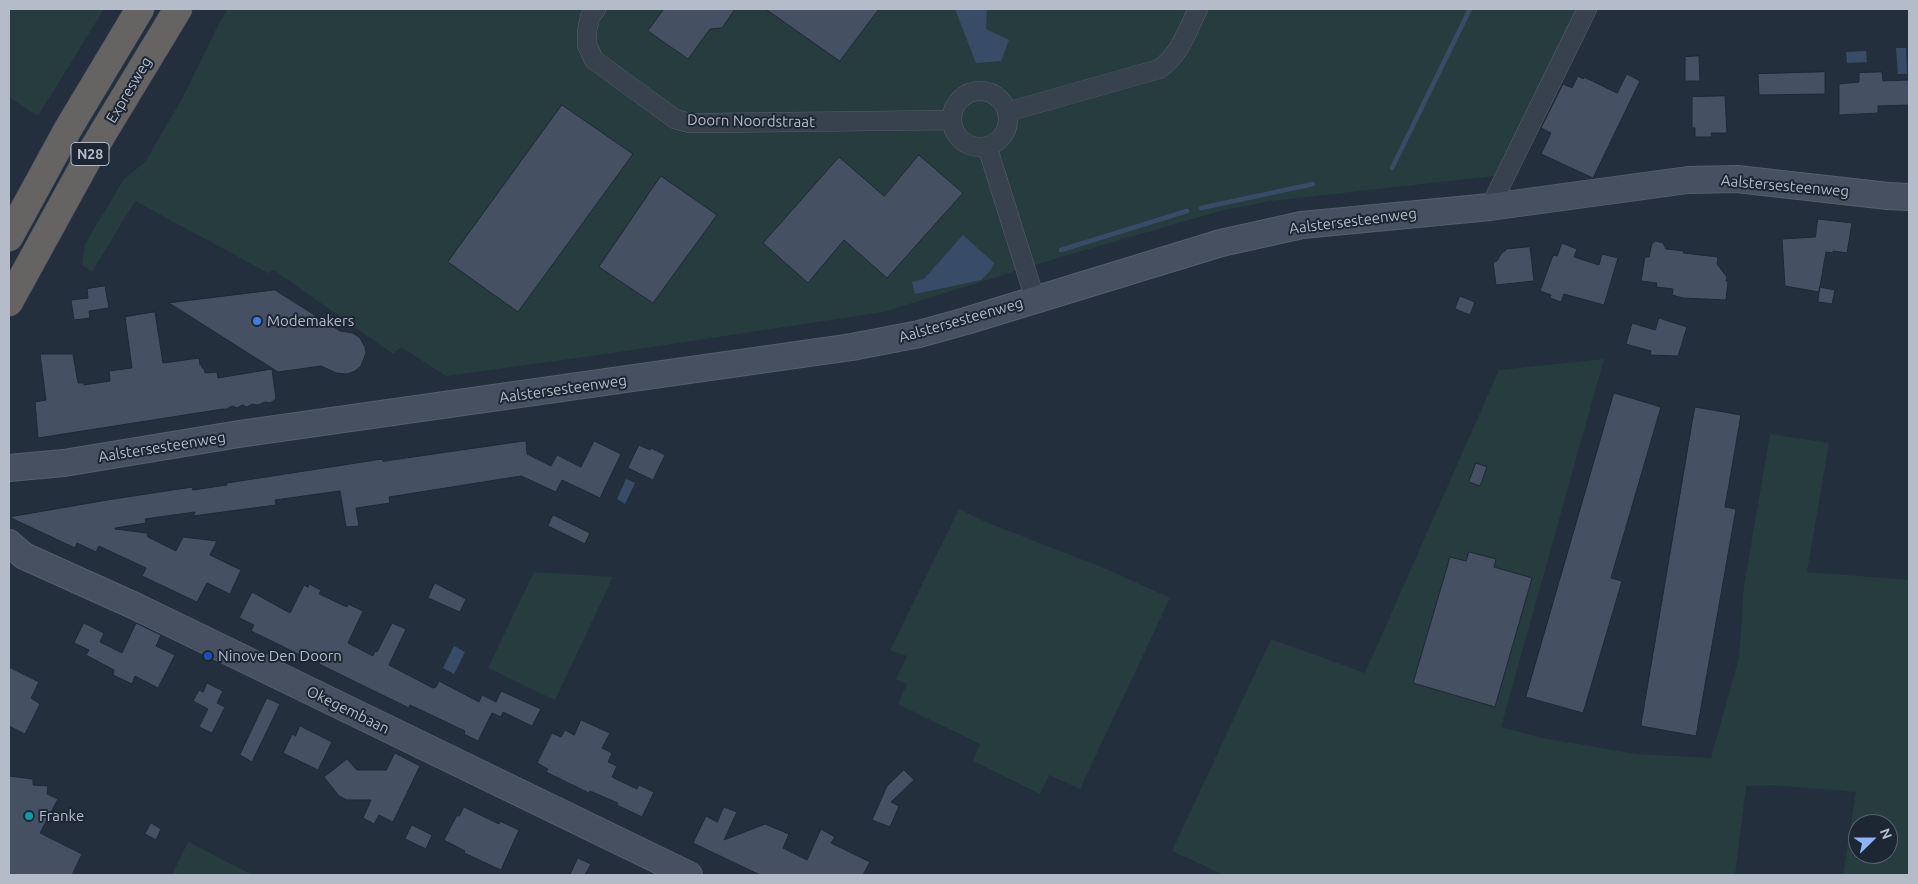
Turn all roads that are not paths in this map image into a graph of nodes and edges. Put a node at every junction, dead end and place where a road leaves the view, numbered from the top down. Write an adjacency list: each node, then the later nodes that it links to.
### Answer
1 (140, 9): 11 (highway, N28)
2 (178, 9): 13 (highway, Expresweg / N28)
3 (596, 9): 7 (street, Doorn Noordstraat)
4 (1198, 9): 6 (street)
5 (1587, 9): 10 (street)
6 (1007, 112): 7 (street); 8 (street)
7 (952, 120): 8 (street)
8 (988, 146): 12 (street)
9 (1909, 197): 10 (main road, Aalstersesteenweg)
10 (1490, 207): 12 (main road, Aalstersesteenweg)
11 (9, 237)
12 (1035, 299): 14 (main road, Aalstersesteenweg)
13 (9, 302)
14 (9, 468)
15 (9, 543): 16 (main road, Okegembaan)
16 (689, 875)

